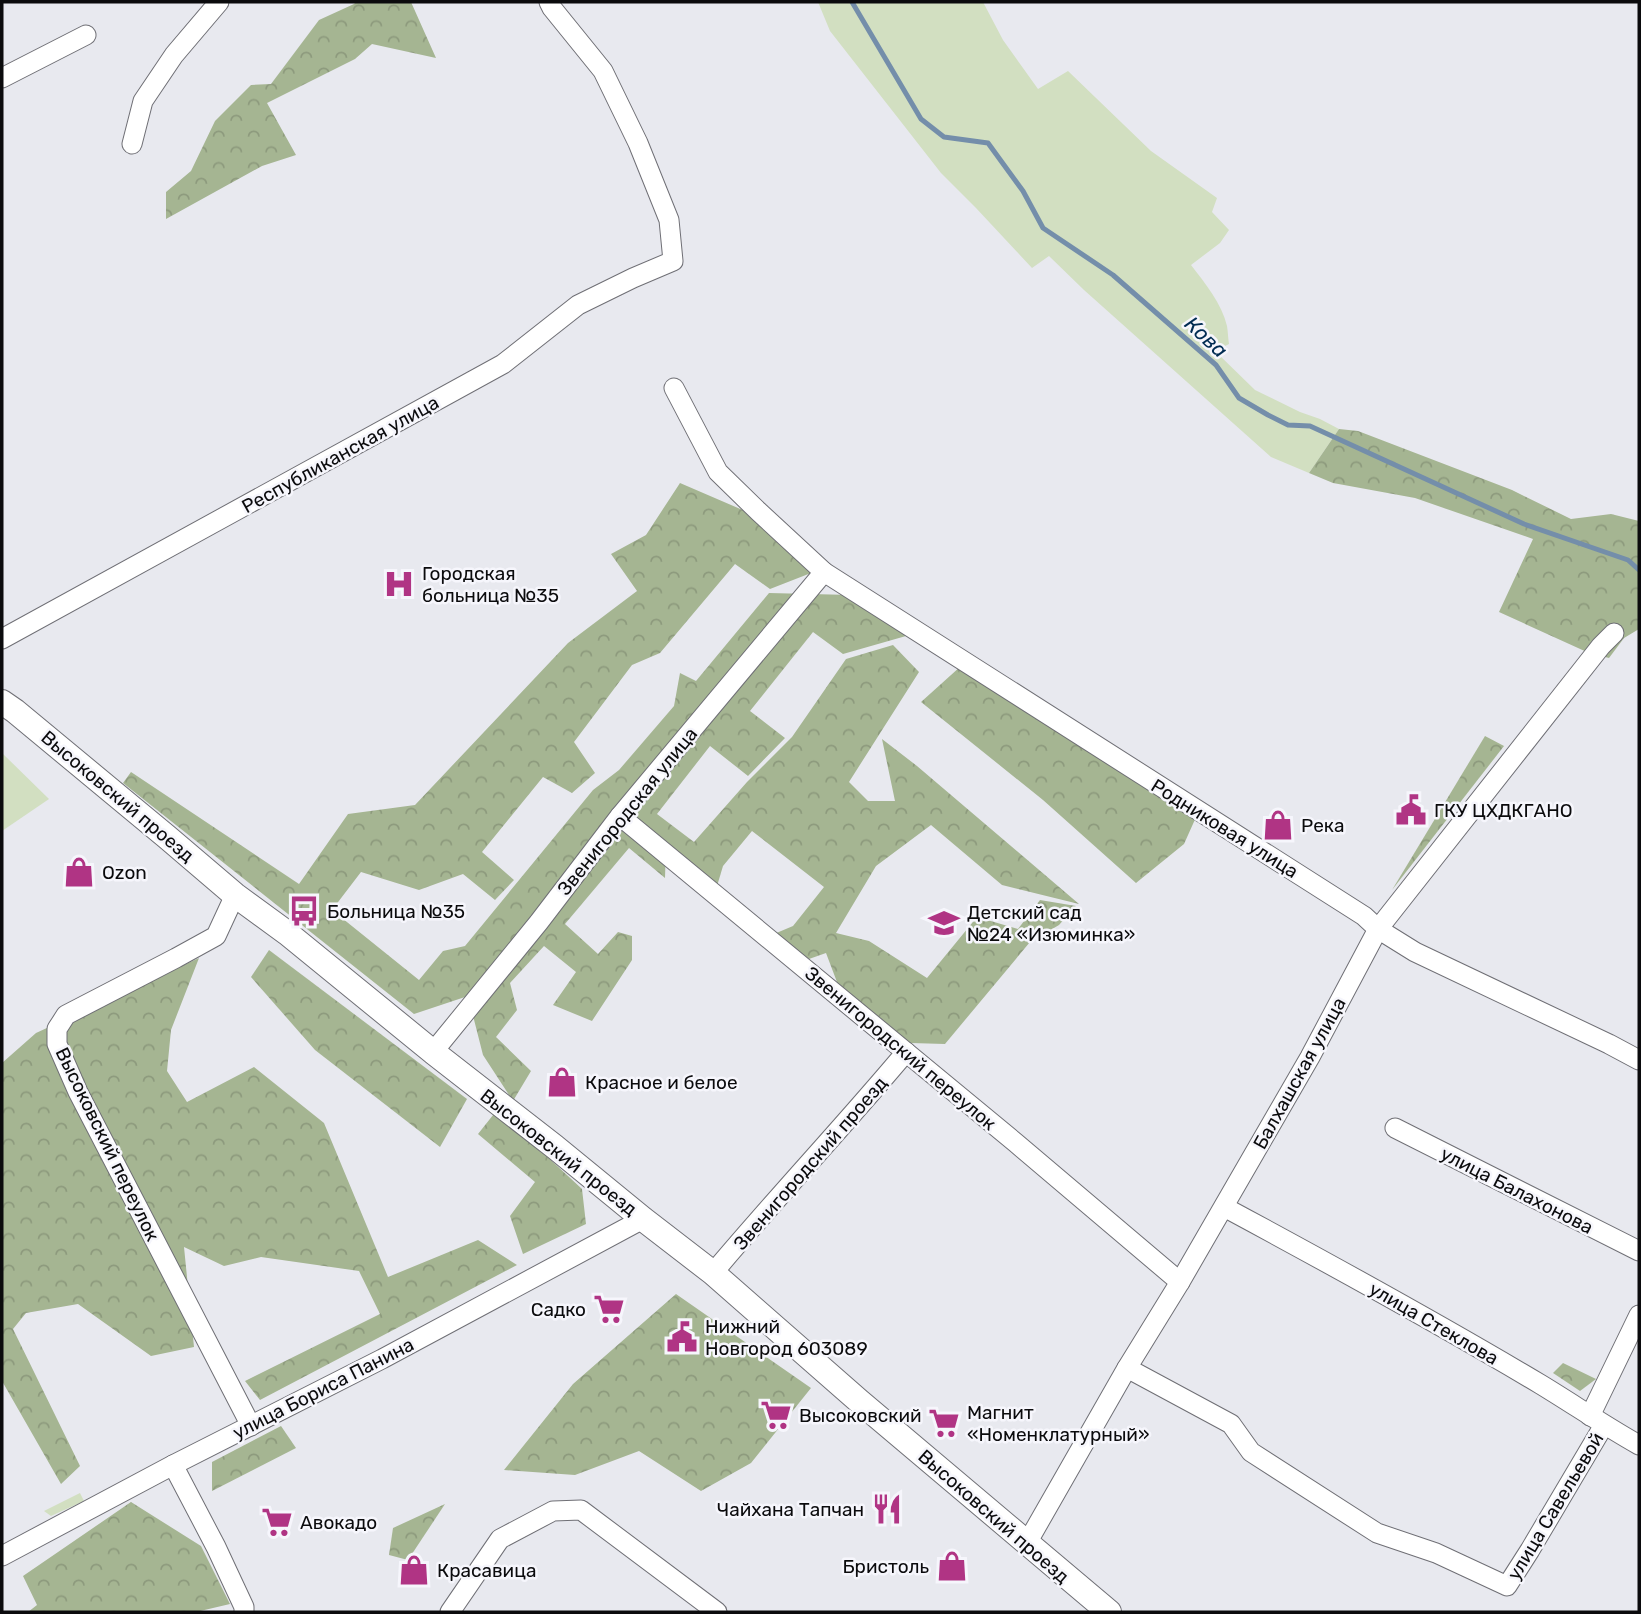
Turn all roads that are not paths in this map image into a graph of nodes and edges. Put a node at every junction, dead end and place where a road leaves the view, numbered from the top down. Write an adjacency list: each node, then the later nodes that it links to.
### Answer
1 (219, 2): 5 (street)
2 (549, 2): 9 (street, Республиканская улица)
3 (86, 36): 4 (street)
4 (2, 78)
5 (132, 144)
6 (674, 388): 7 (street, Родниковая улица)
7 (824, 572): 11 (street, Звенигородская улица); 13 (street, Родниковая улица)
8 (1614, 633): 13 (street, Балхашская улица)
9 (2, 639)
10 (2, 702): 12 (street, Высоковский проезд)
11 (620, 816): 14 (street, Звенигородская улица); 15 (street, Звенигородский переулок)
12 (235, 895): 14 (street, Высоковский проезд); 26 (street, Высоковский переулок)
13 (1378, 929): 16 (street, Родниковая улица); 18 (street, Балхашская улица)
14 (433, 1052): 19 (street, Высоковский проезд)
15 (906, 1052): 21 (street, Звенигородский проезд); 22 (street, Звенигородский переулок)
16 (1639, 1060)
17 (1395, 1128): 20 (street, улица Балахонова)
18 (1224, 1207): 22 (street, Балхашская улица); 25 (street, улица Стеклова)
19 (643, 1219): 21 (street, Высоковский проезд); 26 (street, улица Бориса Панина)
20 (1639, 1251)
21 (713, 1273): 29 (street, Высоковский проезд)
22 (1180, 1282): 24 (street, Балхашская улица)
23 (1639, 1315): 25 (street, улица Савельевой)
24 (1127, 1368): 25 (street, улица Савельевой); 29 (street, Балхашская улица)
25 (1597, 1420): 27 (street, улица Стеклова)
26 (251, 1426): 28 (street, улица Бориса Панина)
27 (1639, 1446)
28 (173, 1465): 30 (street, улица Бориса Панина); 31 (street)
29 (1027, 1543): 34 (street, Высоковский проезд)
30 (2, 1556)
31 (247, 1610)
32 (450, 1612): 33 (street)
33 (717, 1612)
34 (1109, 1612)

